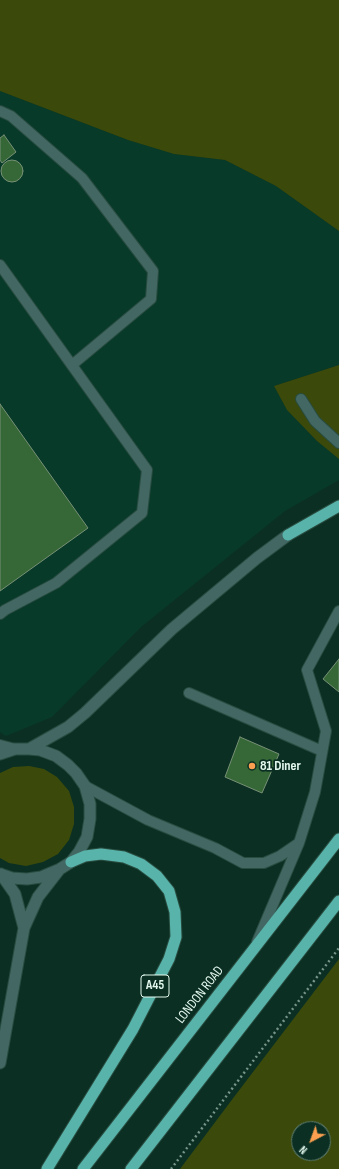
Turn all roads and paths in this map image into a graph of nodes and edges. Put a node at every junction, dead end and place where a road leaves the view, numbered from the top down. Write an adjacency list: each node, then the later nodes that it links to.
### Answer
1 (0, 111): 3 (lane)
2 (0, 265): 3 (lane)
3 (72, 365): 9 (lane)
4 (300, 398): 5 (lane)
5 (339, 443)
6 (339, 506): 7 (highway)
7 (288, 535): 13 (street)
8 (339, 611): 14 (lane)
9 (0, 614)
10 (189, 694): 14 (lane)
11 (0, 745): 12 (lane)
12 (15, 749): 13 (street); 15 (street)
13 (30, 749): 16 (street)
14 (322, 751): 18 (lane)
15 (0, 754)
16 (84, 786): 18 (lane); 19 (street)
17 (339, 839): 25 (highway, LONDON ROAD)
18 (299, 843): 25 (lane)
19 (71, 862): 20 (street); 27 (highway, A45)
20 (60, 869): 21 (street); 23 (street)
21 (0, 874): 23 (street)
22 (339, 901): 29 (highway)
23 (24, 928): 26 (street)
24 (339, 948): 30 (path)
25 (252, 953): 28 (highway, LONDON ROAD)
26 (0, 1063)
27 (47, 1169)
28 (83, 1169)
29 (131, 1169)
30 (171, 1169)

